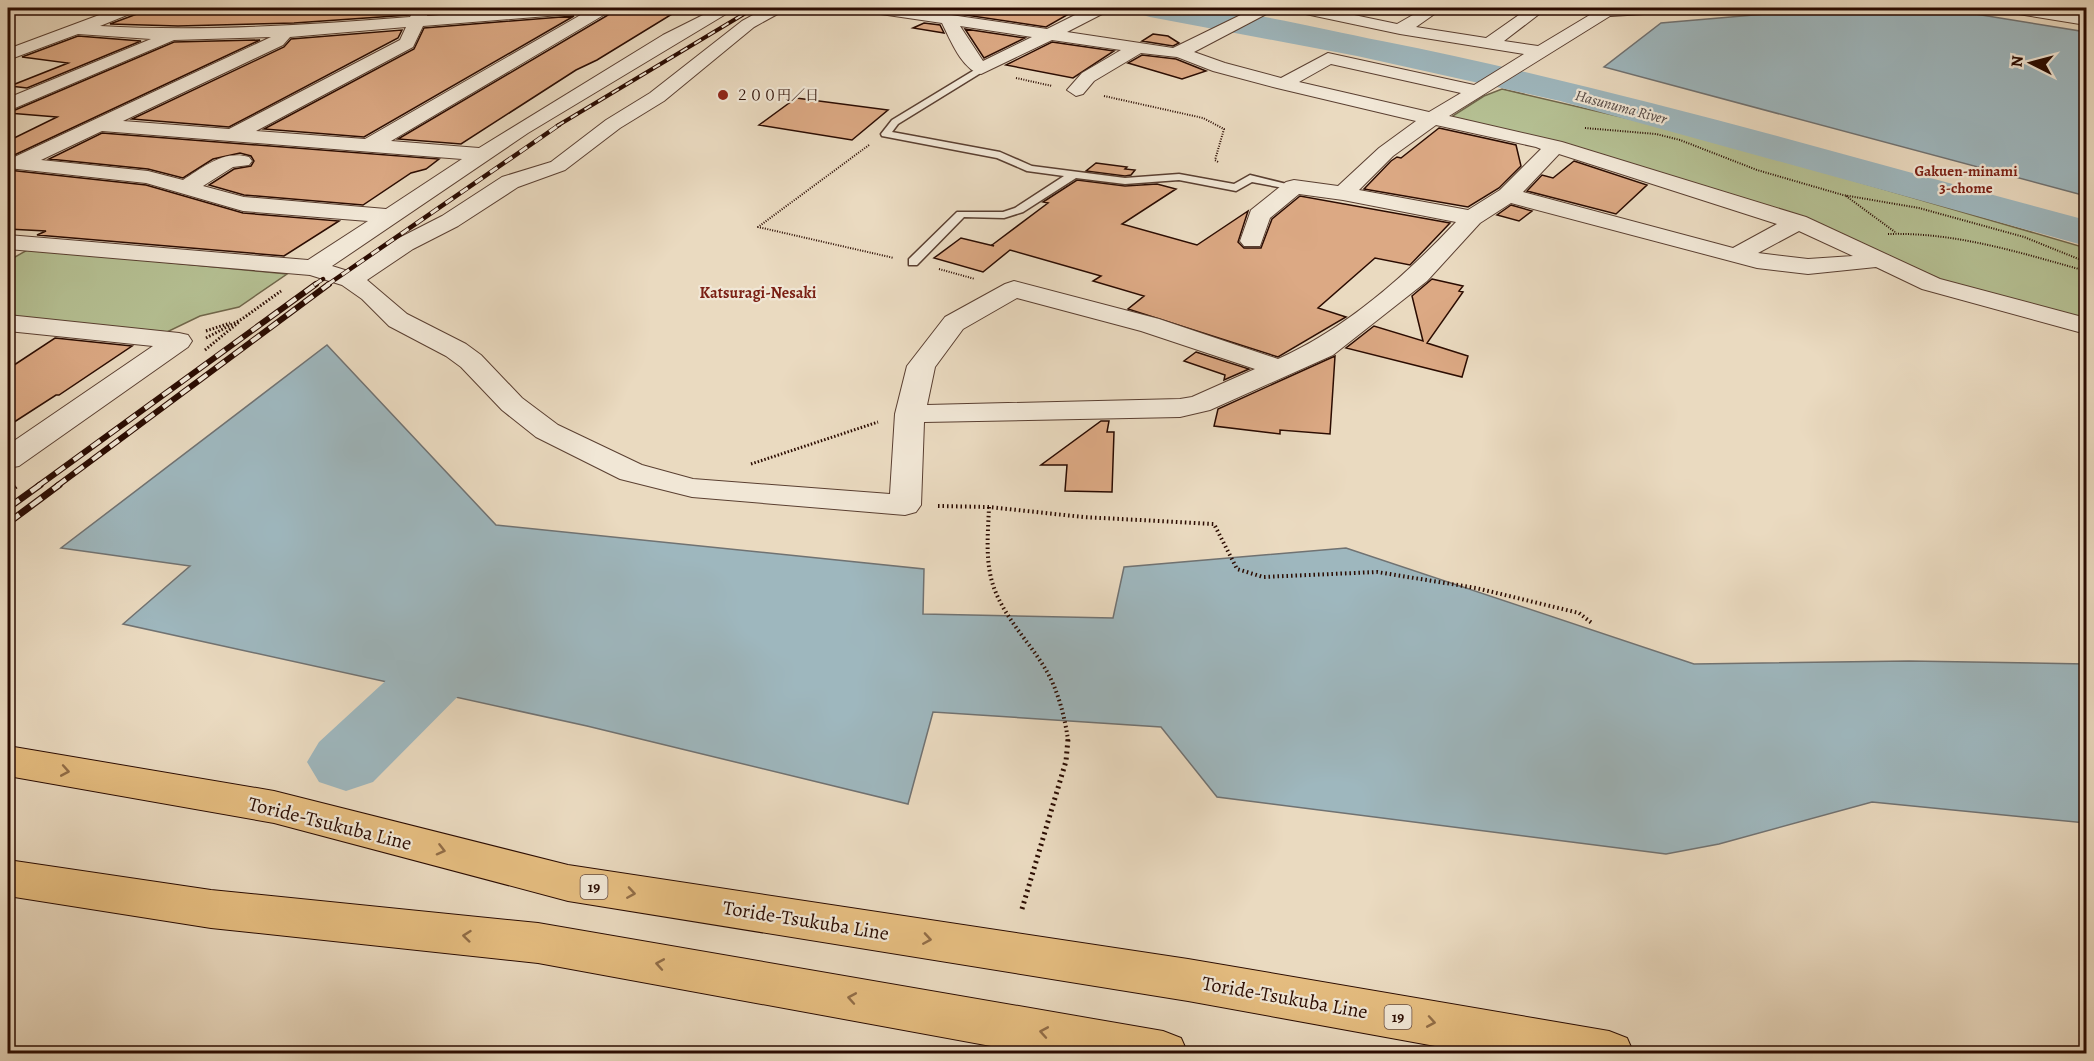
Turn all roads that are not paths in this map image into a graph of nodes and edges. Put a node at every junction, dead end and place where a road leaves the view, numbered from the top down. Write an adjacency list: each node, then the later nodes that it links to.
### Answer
1 (19, 8): 17 (main road)
2 (131, 8): 21 (street)
3 (589, 8): 18 (street)
4 (605, 8): 39 (street)
5 (728, 8): 41 (street)
6 (777, 8): 59 (street)
7 (874, 8): 19 (street)
8 (1082, 8): 24 (street)
9 (1266, 8): 28 (street)
10 (1301, 8): 15 (street)
11 (1435, 8): 22 (street)
12 (1539, 8): 26 (street)
13 (1661, 8): 16 (street)
14 (2012, 8): 20 (street)
15 (1328, 10): 22 (street)
16 (1600, 10): 29 (street)
17 (8, 12)
18 (420, 15): 23 (street); 38 (street)
19 (947, 18): 24 (street); 31 (street)
20 (2086, 20)
21 (74, 29): 25 (street); 30 (street)
22 (1400, 29): 26 (street)
23 (285, 32): 25 (street); 37 (street)
24 (1053, 34): 27 (street); 31 (street)
25 (174, 35): 35 (street)
26 (1489, 44): 29 (street)
27 (1138, 48): 28 (street); 34 (street)
28 (1179, 52): 32 (street)
29 (1542, 52): 33 (street)
30 (8, 55)
31 (981, 69): 44 (lane)
32 (1283, 84): 33 (street); 36 (street)
33 (1482, 88): 36 (street)
34 (1076, 90)
35 (8, 105)
36 (1432, 119): 40 (street); 47 (street)
37 (99, 125): 38 (street); 43 (street)
38 (233, 135): 39 (street)
39 (368, 146): 41 (street)
40 (1555, 146): 48 (street); 51 (street)
41 (481, 154): 49 (street)
42 (242, 161): 46 (street)
43 (11, 166): 46 (street)
44 (1073, 175): 45 (lane); 57 (lane)
45 (1294, 187): 47 (street); 52 (street)
46 (185, 188): 49 (street)
47 (1343, 193): 50 (street)
48 (1508, 195): 50 (street); 55 (street)
49 (390, 216): 58 (street)
50 (1472, 218): 62 (street)
51 (1798, 222): 55 (street); 56 (street)
52 (1252, 241)
53 (18, 243): 54 (street); 58 (street)
54 (8, 255)
55 (1736, 256): 56 (street)
56 (1880, 259): 61 (street)
57 (914, 262)
58 (313, 268): 59 (street)
59 (351, 280): 63 (street)
60 (8, 323): 65 (street)
61 (2086, 326)
62 (1279, 369): 63 (street); 63 (street)
63 (910, 414)
64 (8, 431): 65 (street)
65 (42, 435): 66 (street)
66 (8, 459)
67 (8, 761): 70 (main road, Toride-Tsukuba Line / 19, one-way to 70)
68 (8, 878): 69 (main road, one-way to 68)
69 (1163, 1053)
70 (1609, 1053)

